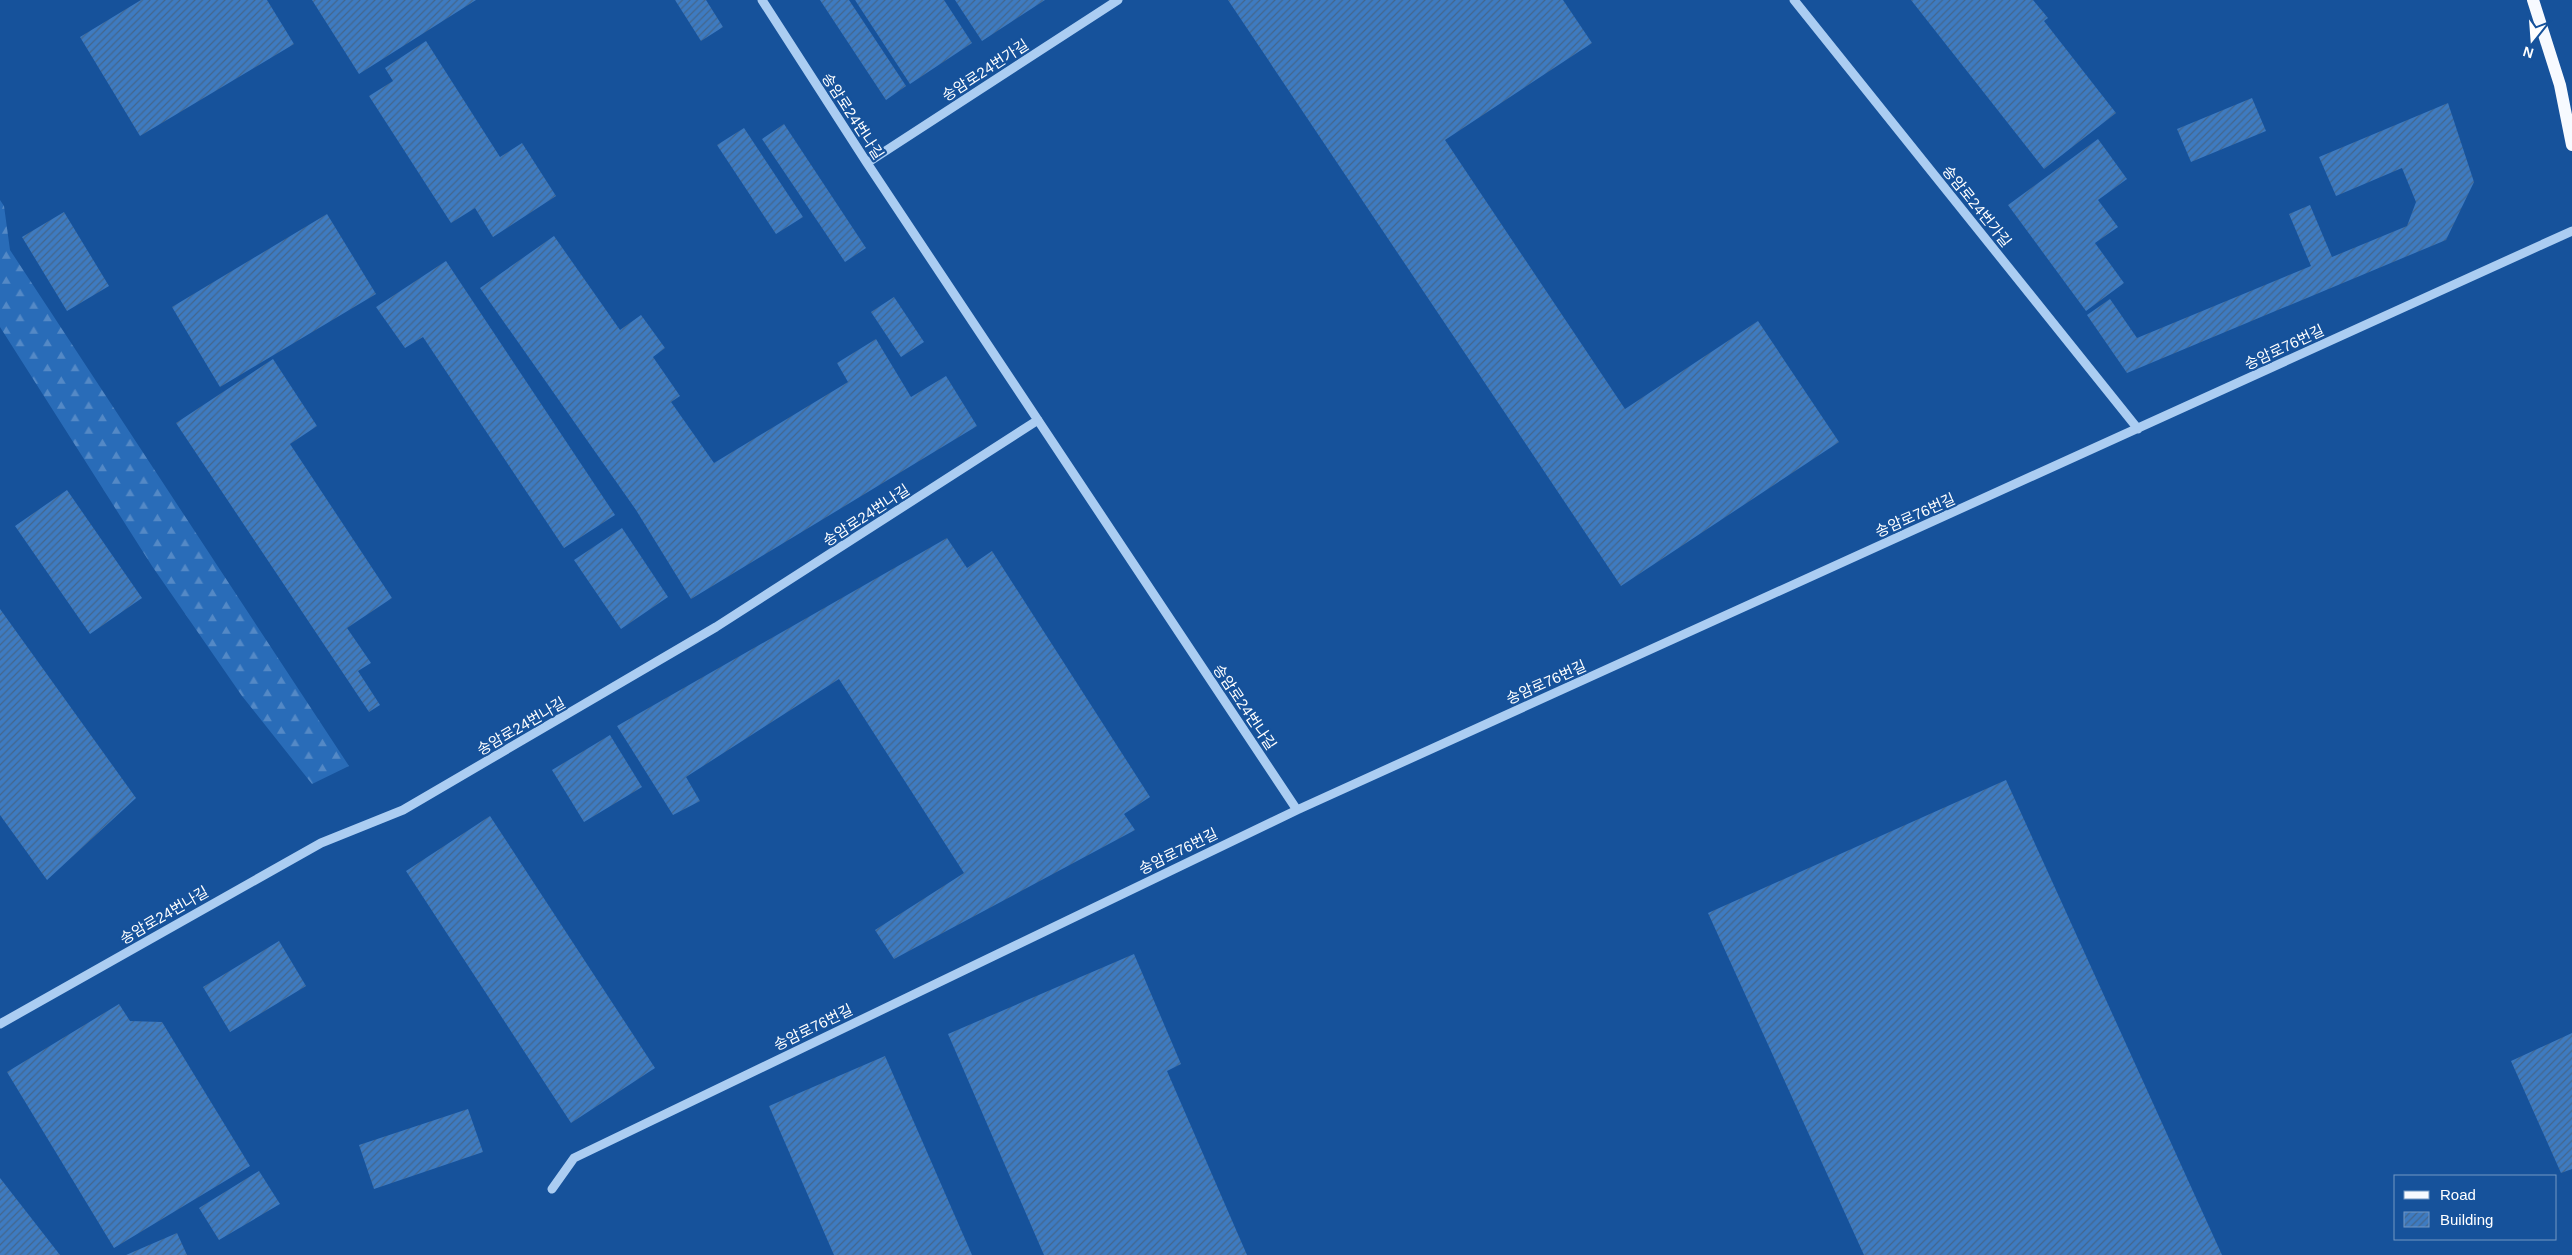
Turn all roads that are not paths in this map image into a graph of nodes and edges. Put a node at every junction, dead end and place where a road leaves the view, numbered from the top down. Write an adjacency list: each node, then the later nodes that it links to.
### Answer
1 (762, 0): 6 (street, 송암로24번나길)
2 (1118, 0): 6 (street, 송암로24번가길)
3 (1794, 0): 9 (street, 송암로24번가길)
4 (2533, 0): 5 (main road)
5 (2572, 145)
6 (867, 163): 8 (street, 송암로24번나길)
7 (2572, 231): 9 (street, 송암로76번길)
8 (1038, 420): 10 (street, 송암로24번나길); 11 (street, 송암로24번나길)
9 (2138, 429): 10 (street, 송암로76번길)
10 (1297, 810): 12 (street, 송암로76번길)
11 (0, 1024)
12 (552, 1188)

